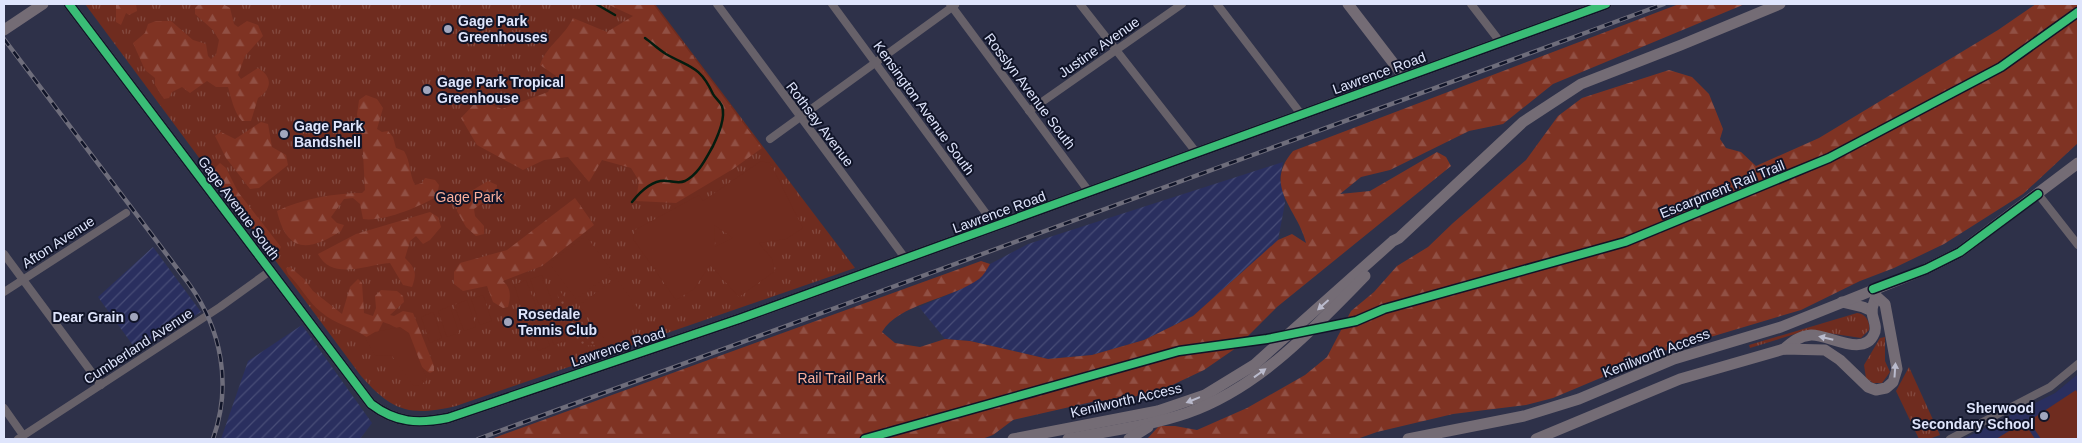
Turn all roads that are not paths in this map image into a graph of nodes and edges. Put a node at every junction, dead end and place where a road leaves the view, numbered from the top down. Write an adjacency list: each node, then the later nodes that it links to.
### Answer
1 (43, 4): 13 (main road)
2 (69, 4): 32 (main road, Gage Avenue South)
3 (716, 4): 20 (street, Rothsay Avenue)
4 (832, 4): 16 (street, Kensington Avenue South)
5 (1080, 4): 15 (street)
6 (1182, 4): 15 (street, Justine Avenue)
7 (1217, 4): 19 (street)
8 (1348, 4): 17 (main road)
9 (1471, 4): 14 (street)
10 (1780, 4): 28 (main road, Kenilworth Access)
11 (953, 5): 16 (street); 18 (street, Rosslyn Avenue South)
12 (1598, 5): 14 (main road, Lawrence Road)
13 (4, 30)
14 (1501, 43): 17 (main road, Lawrence Road)
15 (1116, 50): 18 (street, Justine Avenue); 22 (street)
16 (876, 63): 20 (street); 27 (street, Kensington Avenue South)
17 (1404, 77): 19 (main road, Lawrence Road)
18 (1030, 111): 24 (street, Rosslyn Avenue South)
19 (1301, 114): 22 (main road, Lawrence Road)
20 (800, 118): 21 (street); 31 (street, Rothsay Avenue)
21 (770, 139)
22 (1196, 152): 24 (main road, Lawrence Road)
23 (2078, 163): 25 (main road, Kenilworth Access)
24 (1090, 192): 27 (main road, Lawrence Road)
25 (2038, 194): 29 (street); 35 (main road, Kenilworth Access)
26 (126, 213): 33 (street, Afton Avenue)
27 (996, 227): 31 (main road, Lawrence Road)
28 (1399, 238): 43 (main road, Kenilworth Access, one-way to 28); 45 (main road, Kenilworth Access, one-way to 45)
29 (2078, 245)
30 (4, 254): 33 (street)
31 (905, 258): 42 (main road, Lawrence Road)
32 (270, 271): 40 (street, Cumberland Avenue); 42 (main road, Gage Avenue South)
33 (23, 279): 34 (street, Afton Avenue); 40 (street)
34 (4, 292)
35 (1875, 293): 36 (main road, Kenilworth Access); 37 (main road); 38 (main road, one-way to 35)
36 (1842, 302): 37 (main road); 48 (main road, Kenilworth Access)
37 (1872, 312): 38 (main road, one-way to 38)
38 (1784, 349): 49 (main road)
39 (2078, 364): 50 (street)
40 (101, 385): 44 (street, Cumberland Avenue)
41 (4, 408): 44 (street)
42 (395, 418)
43 (1169, 419): 46 (main road, Kenilworth Access); 47 (main road)
44 (20, 437)
45 (1013, 439)
46 (1068, 439)
47 (1129, 439)
48 (1408, 439)
49 (1536, 439)
50 (1950, 439)

